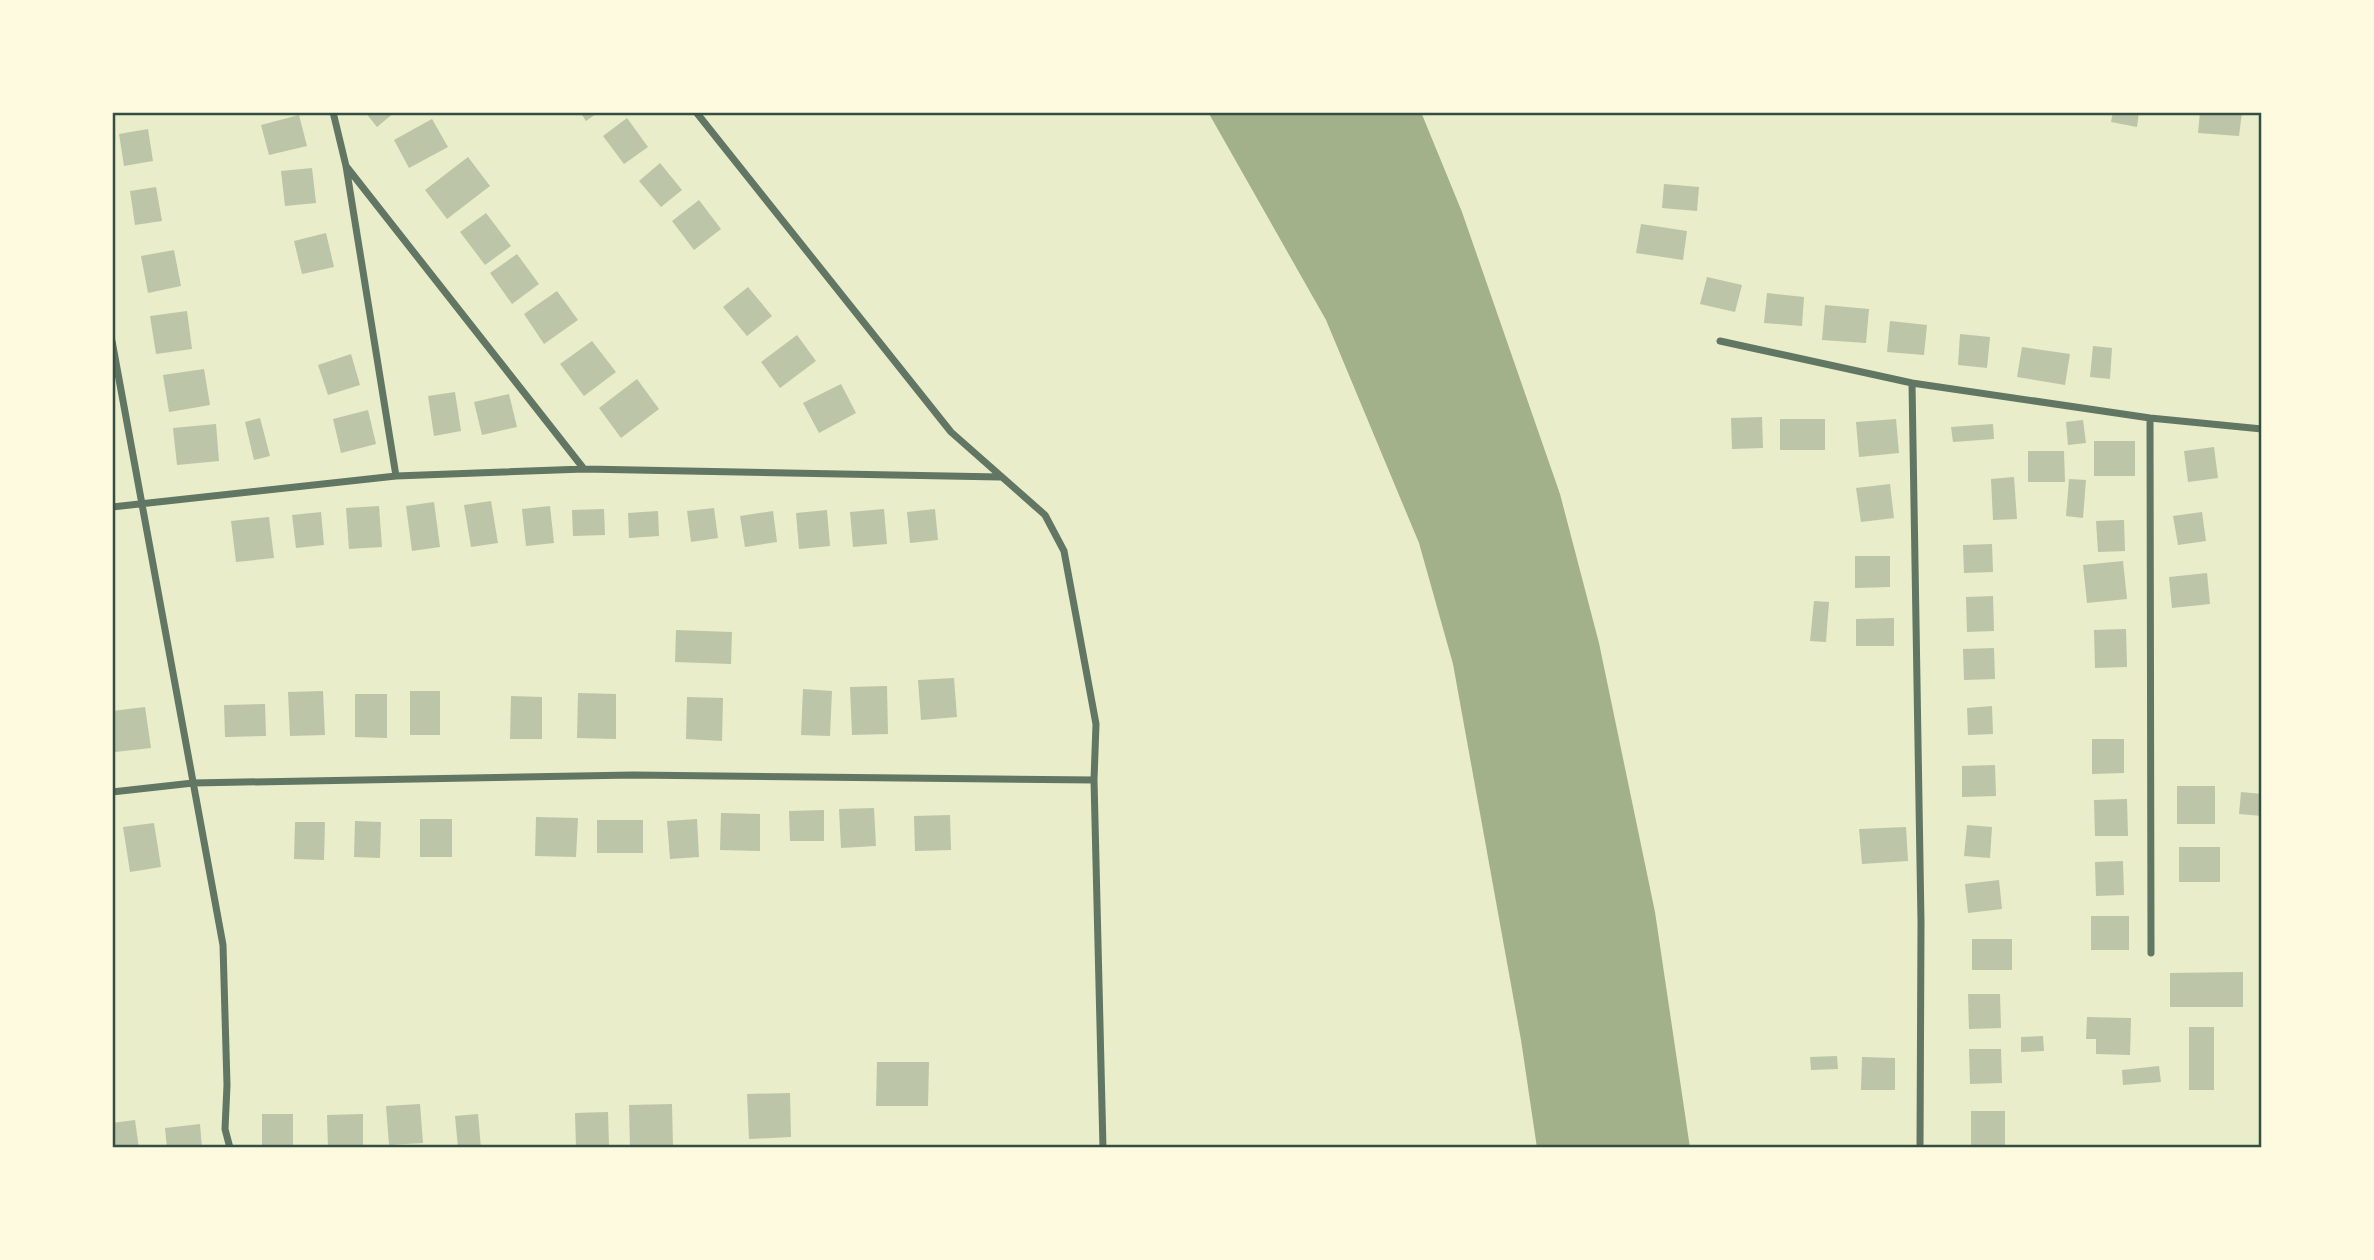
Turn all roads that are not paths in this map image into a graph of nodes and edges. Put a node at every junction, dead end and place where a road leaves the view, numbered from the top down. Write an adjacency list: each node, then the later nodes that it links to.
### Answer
1 (333, 112): 3 (street)
2 (696, 112): 11 (street)
3 (346, 166): 9 (street); 10 (street)
4 (112, 341): 12 (street)
5 (1720, 341): 6 (street)
6 (1912, 383): 7 (street); 20 (street)
7 (2150, 418): 8 (street); 17 (street)
8 (2262, 429)
9 (584, 469): 10 (street); 11 (street)
10 (396, 476): 12 (street)
11 (1001, 477): 14 (street)
12 (141, 504): 13 (street); 15 (street)
13 (112, 507)
14 (1094, 780): 15 (street); 19 (street)
15 (193, 783): 16 (street); 18 (street)
16 (112, 792)
17 (2151, 953)
18 (230, 1148)
19 (1103, 1148)
20 (1920, 1148)

